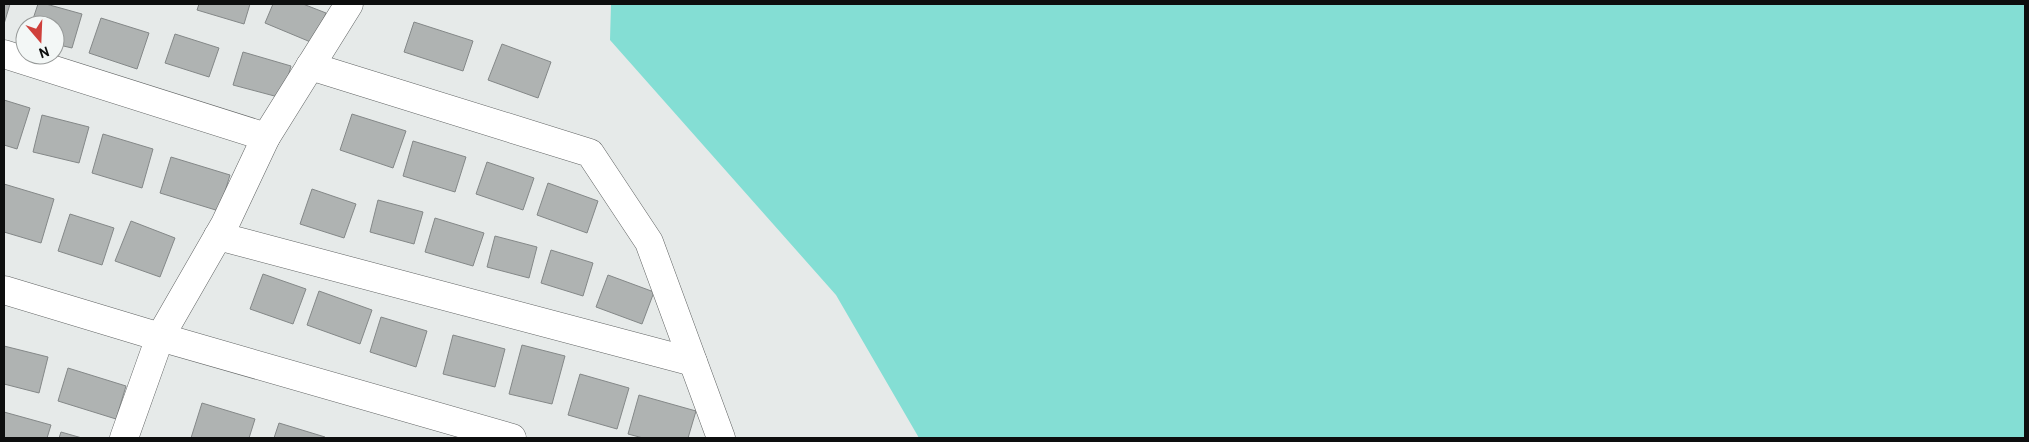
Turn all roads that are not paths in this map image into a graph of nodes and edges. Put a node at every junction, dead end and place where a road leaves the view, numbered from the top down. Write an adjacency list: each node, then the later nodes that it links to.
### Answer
1 (349, 4): 3 (street)
2 (4, 54): 4 (street)
3 (310, 66): 4 (street); 8 (street)
4 (266, 137): 5 (street)
5 (218, 236): 7 (street); 8 (street)
6 (4, 290): 7 (street)
7 (160, 337): 9 (street); 10 (street)
8 (693, 362): 11 (street)
9 (124, 438)
10 (512, 438)
11 (721, 438)

